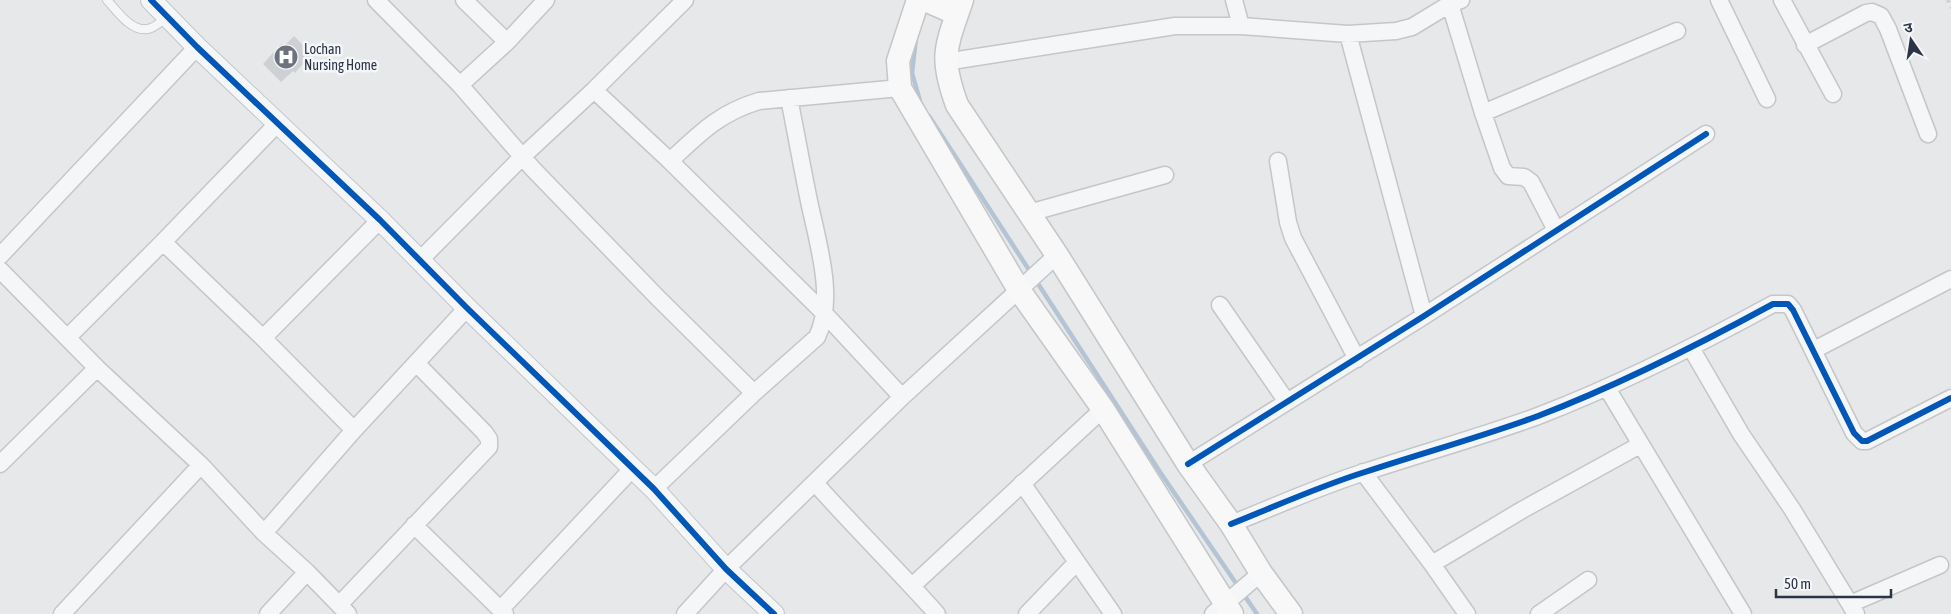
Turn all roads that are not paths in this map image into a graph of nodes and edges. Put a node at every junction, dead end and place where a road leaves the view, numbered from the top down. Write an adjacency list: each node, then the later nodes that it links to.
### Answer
1 (107, 0): 14 (lane)
2 (151, 0): 14 (street)
3 (376, 0): 22 (street)
4 (464, 0): 18 (street)
5 (546, 0): 18 (street)
6 (685, 0): 24 (street)
7 (918, 0): 23 (main road)
8 (925, 0): 13 (main road)
9 (1234, 0): 15 (street)
10 (1719, 0): 27 (street)
11 (1782, 0): 19 (street)
12 (1455, 2): 17 (street); 28 (street)
13 (955, 8): 21 (main road)
14 (168, 17): 20 (street)
15 (1241, 26): 17 (street); 21 (street)
16 (1677, 31): 28 (street)
17 (1348, 34): 49 (street)
18 (507, 42): 22 (street)
19 (1805, 45): 25 (street); 31 (street)
20 (197, 47): 29 (street); 40 (street)
21 (945, 62): 36 (main road)
22 (460, 85): 32 (street)
23 (900, 88): 26 (street); 45 (main road)
24 (594, 90): 32 (street); 33 (street)
25 (1833, 94)
26 (789, 98): 33 (street); 48 (street)
27 (1767, 99)
28 (1483, 113): 38 (street)
29 (277, 124): 37 (street); 39 (street)
30 (1706, 134): 38 (street)
31 (1928, 134)
32 (523, 156): 42 (street); 58 (street)
33 (670, 161): 48 (street)
34 (1278, 161): 54 (street)
35 (1165, 175): 36 (street)
36 (1028, 213): 41 (main road)
37 (380, 220): 42 (street); 51 (street)
38 (1556, 230): 49 (street)
39 (163, 242): 50 (street); 51 (street)
40 (0, 256)
41 (1053, 259): 45 (street); 66 (main road)
42 (420, 260): 47 (street)
43 (0, 270): 50 (street)
44 (1951, 279): 53 (street)
45 (1024, 284): 59 (street); 62 (main road)
46 (1220, 305): 61 (street)
47 (468, 308): 55 (street); 68 (street)
48 (824, 312): 58 (street); 59 (street)
49 (1424, 316): 54 (street)
50 (68, 337): 56 (street)
51 (263, 338): 63 (street)
52 (1691, 348): 53 (street); 57 (street); 85 (street)
53 (1814, 350): 60 (street)
54 (1357, 359): 61 (street)
55 (416, 363): 63 (street); 73 (street)
56 (97, 368): 65 (street); 67 (street)
57 (1607, 388): 64 (street); 69 (street)
58 (754, 393): 72 (street)
59 (902, 398): 71 (street)
60 (1951, 398)
61 (1287, 402): 66 (street)
62 (1103, 409): 70 (street); 84 (main road)
63 (354, 430): 75 (street)
64 (1640, 444): 77 (street); 98 (street)
65 (0, 464)
66 (1188, 464): 74 (main road)
67 (201, 465): 75 (street); 88 (street)
68 (632, 469): 72 (street); 87 (street)
69 (1363, 472): 74 (street); 77 (street)
70 (1022, 483): 76 (street); 83 (street)
71 (816, 484): 79 (street); 83 (street)
72 (654, 489): 79 (street)
73 (414, 524): 86 (street); 87 (street)
74 (1231, 524): 81 (main road)
75 (264, 533): 80 (street)
76 (1076, 563): 93 (street); 94 (street)
77 (1432, 564): 96 (street)
78 (1940, 565): 85 (street)
79 (726, 569): 90 (street); 91 (street)
80 (307, 572): 86 (street); 89 (street)
81 (1256, 577): 84 (street); 95 (main road)
82 (1588, 580): 97 (street)
83 (912, 586): 92 (street)
84 (1225, 607)
85 (1853, 609)
86 (343, 610)
87 (502, 612)
88 (62, 614)
89 (268, 614)
90 (686, 614)
91 (774, 614)
92 (937, 614)
93 (1028, 614)
94 (1113, 614)
95 (1290, 614)
96 (1467, 614)
97 (1539, 614)
98 (1743, 614)

